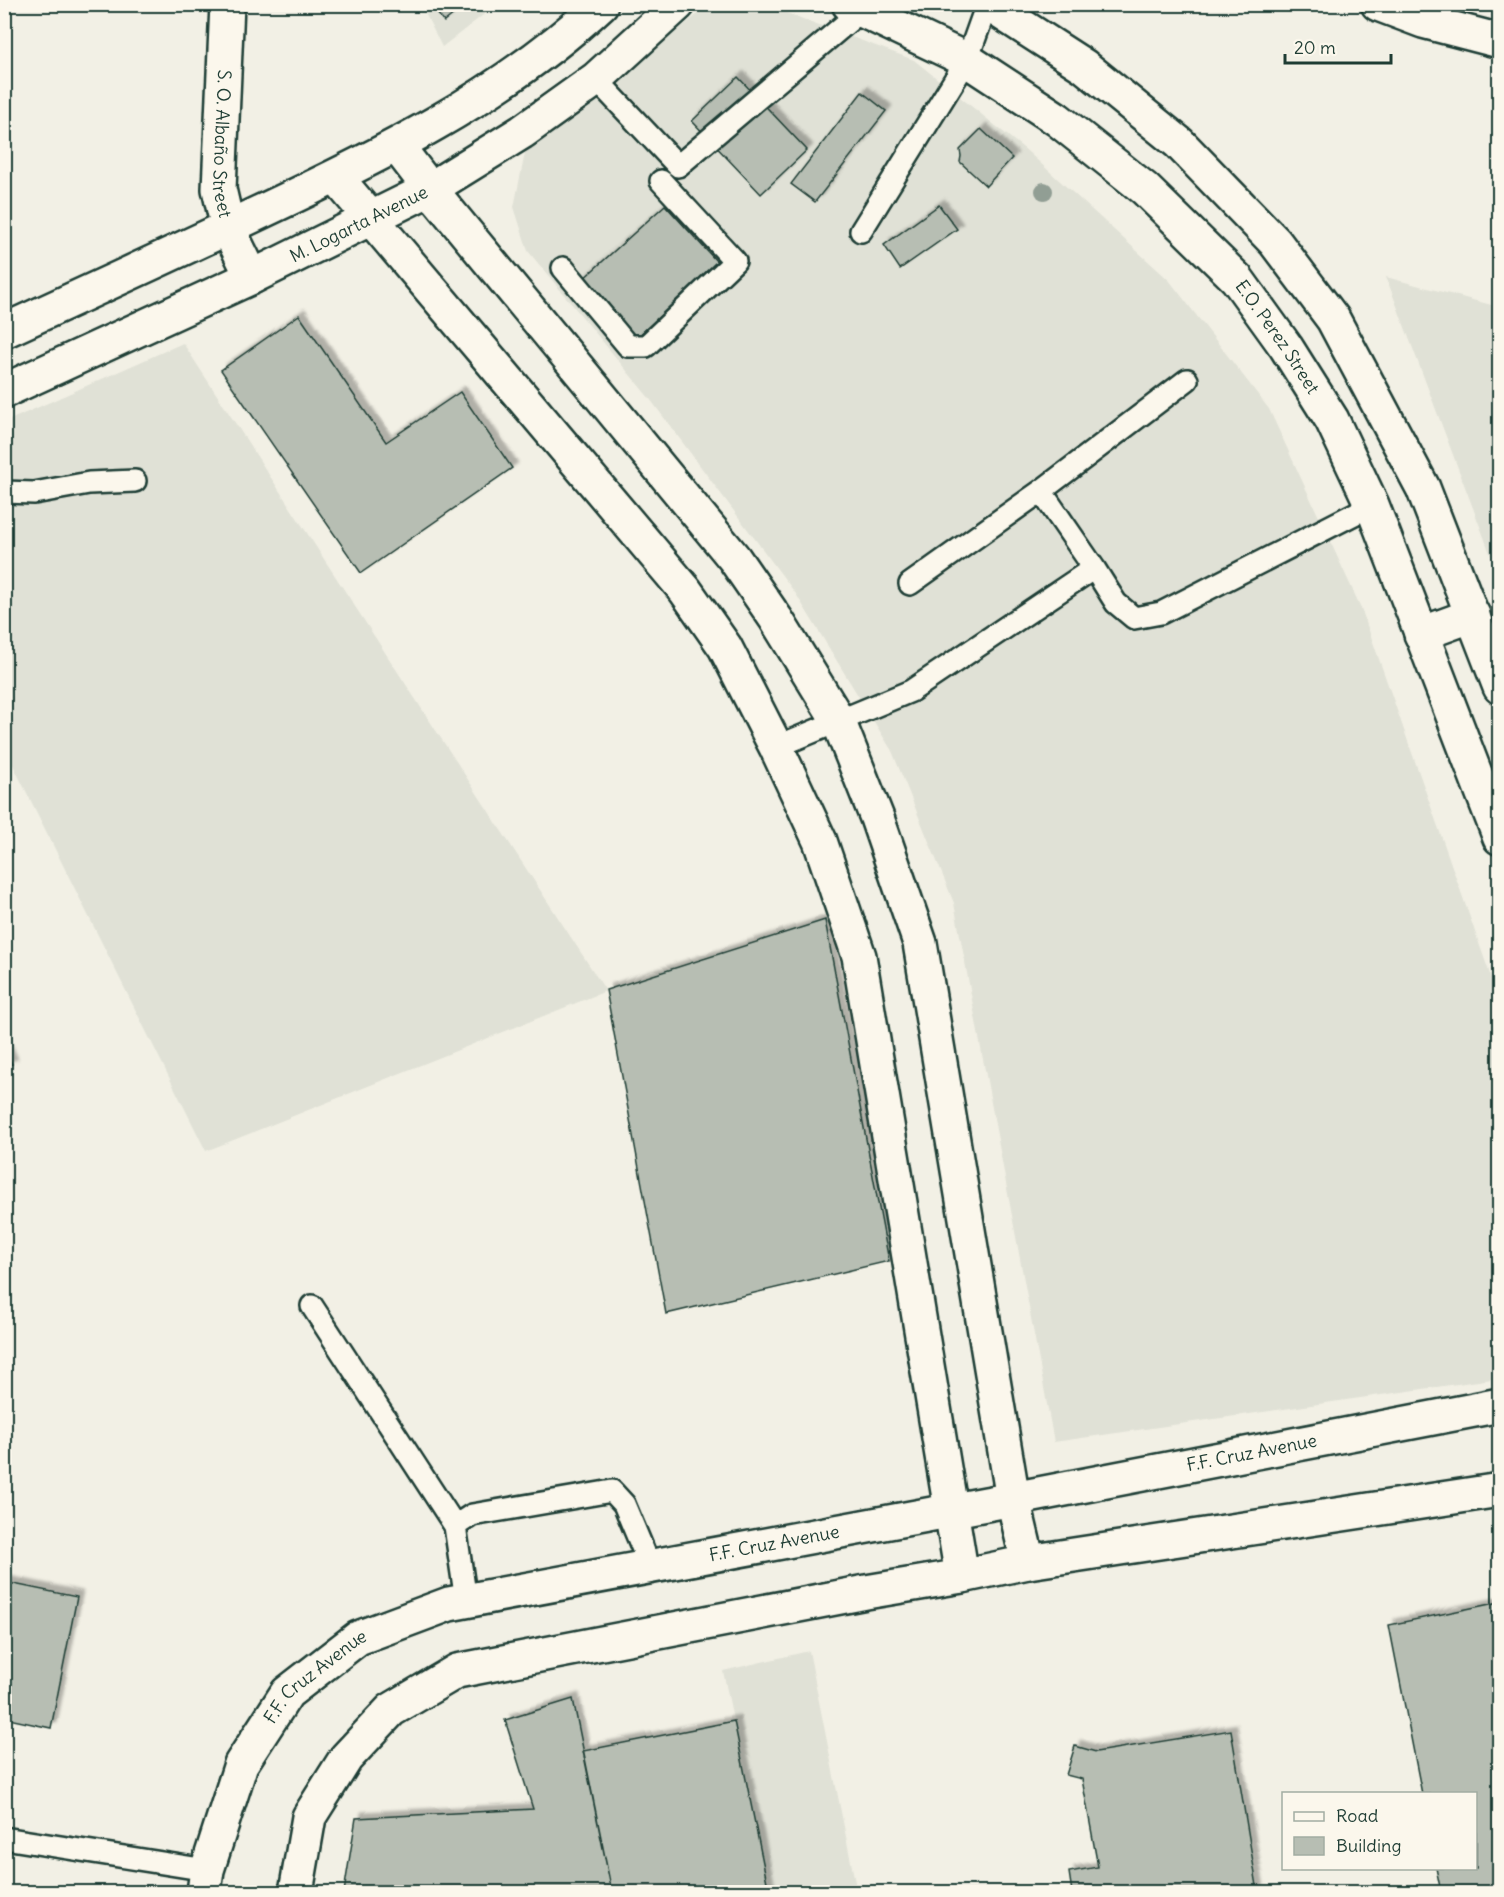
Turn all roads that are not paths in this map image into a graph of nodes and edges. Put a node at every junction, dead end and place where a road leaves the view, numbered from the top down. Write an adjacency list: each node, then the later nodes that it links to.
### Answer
1 (228, 4): 15 (street, S. O. Albaño Street)
2 (601, 4): 10 (street)
3 (678, 4): 9 (street, M. Logarta Avenue)
4 (987, 4): 8 (lane); 28 (street)
5 (1377, 4): 7 (street)
6 (856, 7): 8 (street, E.O. Perez Street); 9 (lane)
7 (1500, 41)
8 (967, 60): 16 (lane); 25 (street, E.O. Perez Street)
9 (596, 79): 13 (street, M. Logarta Avenue)
10 (398, 146): 11 (street); 13 (street)
11 (336, 177): 14 (street); 15 (street)
12 (661, 181): 17 (lane)
13 (430, 189): 14 (street, M. Logarta Avenue); 31 (street)
14 (371, 219): 18 (street, M. Logarta Avenue); 32 (street)
15 (228, 228): 18 (street, S. O. Albaño Street); 19 (street)
16 (861, 231)
17 (563, 268)
18 (252, 277): 21 (street, M. Logarta Avenue)
19 (4, 331)
20 (1187, 380): 23 (lane)
21 (4, 391)
22 (135, 481): 24 (lane)
23 (1041, 490): 26 (lane); 27 (lane)
24 (4, 492)
25 (1372, 505): 26 (lane); 29 (street, E.O. Perez Street)
26 (1094, 568): 31 (lane)
27 (910, 584)
28 (1473, 615): 29 (street); 30 (street)
29 (1421, 634): 33 (street, E.O. Perez Street)
30 (1500, 687)
31 (838, 720): 32 (lane); 37 (street)
32 (776, 747): 38 (street)
33 (1500, 838)
34 (312, 1306): 39 (lane)
35 (1500, 1405): 37 (street, F.F. Cruz Avenue)
36 (1500, 1490): 40 (street)
37 (1013, 1499): 38 (street, F.F. Cruz Avenue); 40 (street)
38 (950, 1510): 41 (street, F.F. Cruz Avenue); 42 (street)
39 (455, 1526): 41 (lane); 43 (lane)
40 (1028, 1562): 42 (street)
41 (650, 1566): 43 (street, F.F. Cruz Avenue)
42 (962, 1576): 46 (street)
43 (466, 1601): 45 (street, F.F. Cruz Avenue)
44 (4, 1838): 45 (lane)
45 (205, 1881)
46 (296, 1893)

